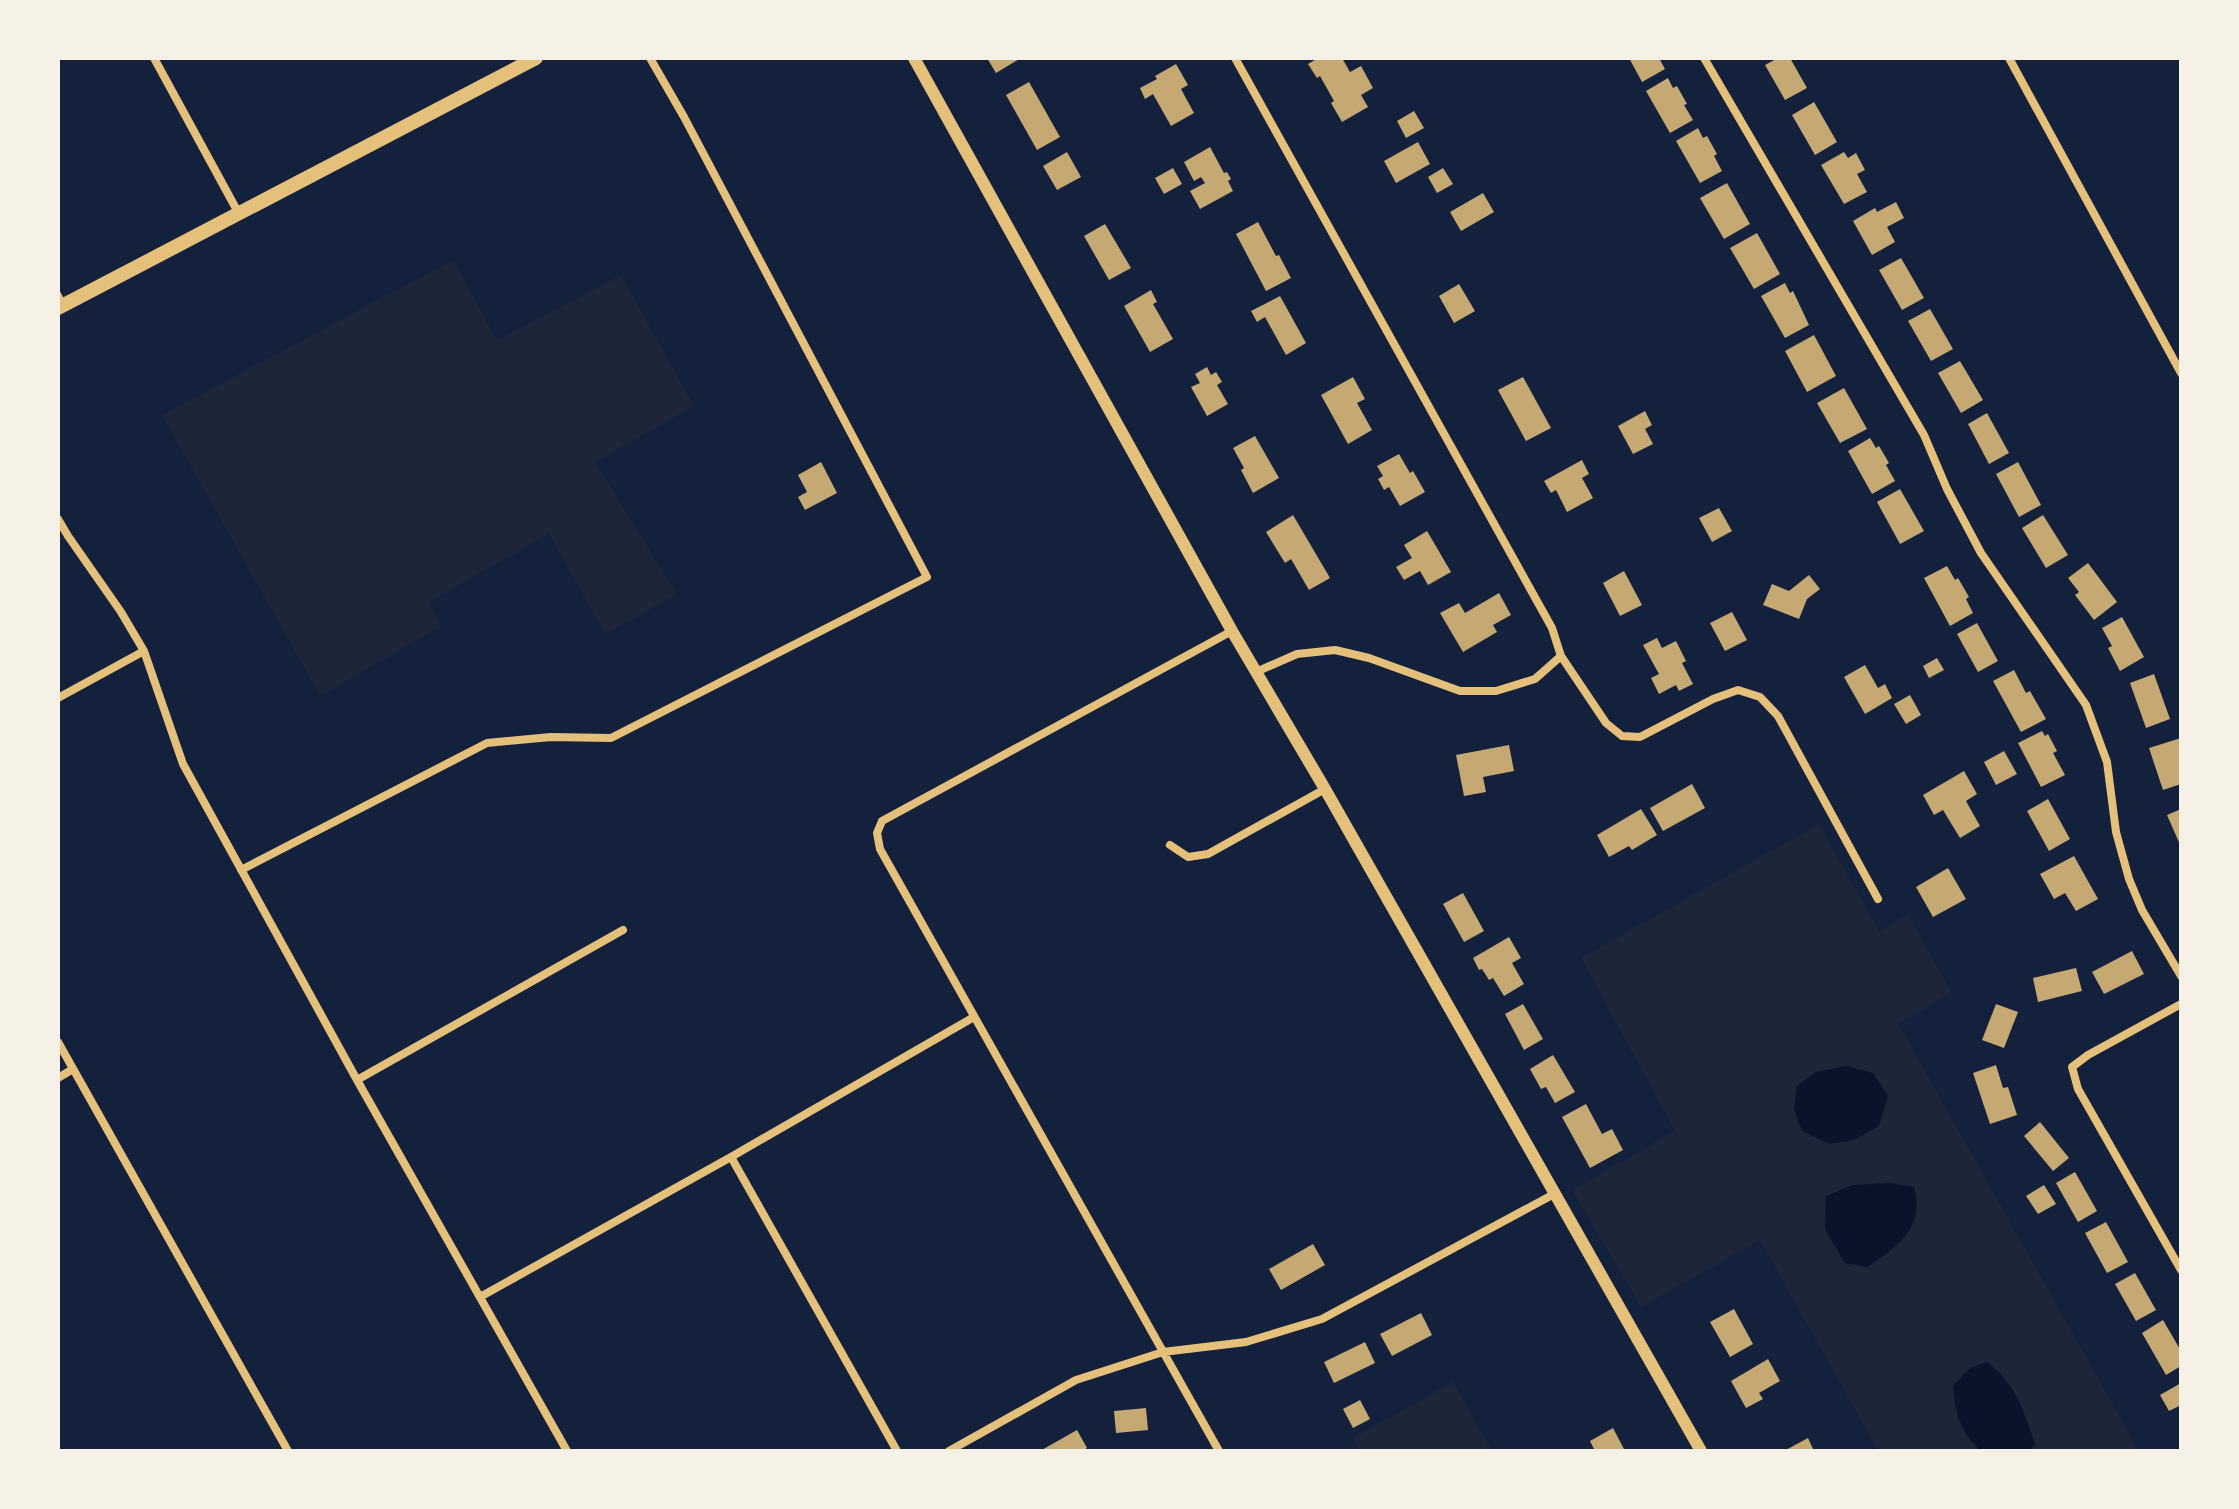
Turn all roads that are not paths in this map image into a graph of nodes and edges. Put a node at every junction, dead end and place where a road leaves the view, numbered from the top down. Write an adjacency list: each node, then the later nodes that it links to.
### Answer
1 (154, 58): 8 (street)
2 (536, 58): 8 (main road)
3 (650, 58): 19 (street)
4 (914, 58): 12 (street)
5 (1235, 58): 14 (street)
6 (1704, 58): 22 (street)
7 (2009, 58): 10 (street)
8 (239, 214): 9 (main road)
9 (60, 302)
10 (2181, 373)
11 (58, 519): 13 (street)
12 (1232, 631): 15 (street); 24 (street)
13 (144, 651): 16 (street); 19 (street)
14 (1561, 656): 15 (street); 20 (street)
15 (1256, 672): 17 (street)
16 (58, 698)
17 (1325, 789): 18 (street); 30 (street)
18 (1170, 845)
19 (241, 870): 28 (street)
20 (1878, 899)
21 (623, 930): 28 (street)
22 (2181, 976)
23 (2181, 1004): 31 (street)
24 (974, 1017): 29 (street); 33 (street)
25 (58, 1042): 26 (street)
26 (73, 1069): 27 (street); 34 (street)
27 (58, 1078)
28 (357, 1080): 32 (street)
29 (731, 1157): 32 (street); 36 (street)
30 (1556, 1193): 33 (street); 39 (street)
31 (2181, 1270)
32 (480, 1297): 35 (street)
33 (1163, 1352): 37 (street); 38 (street)
34 (288, 1451)
35 (567, 1451)
36 (897, 1451)
37 (949, 1451)
38 (1219, 1451)
39 (1701, 1451)

